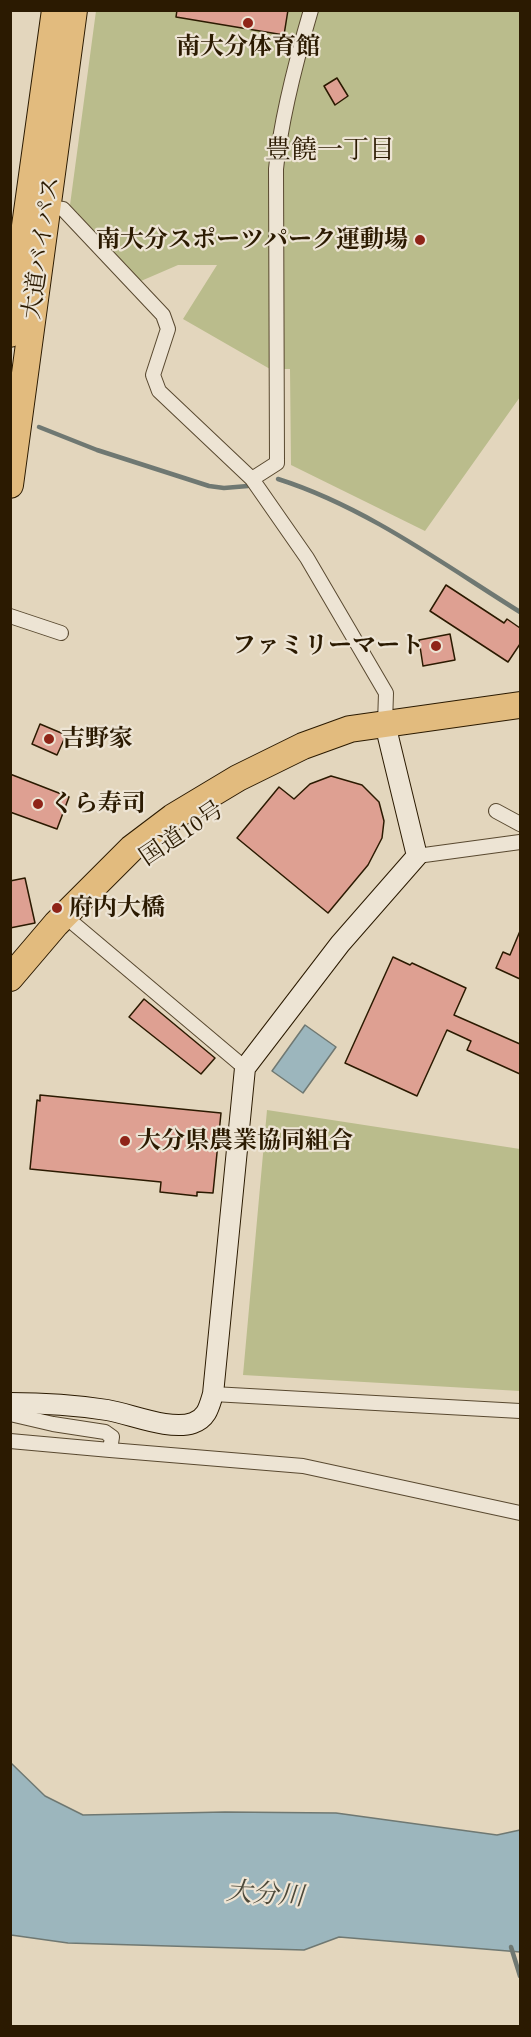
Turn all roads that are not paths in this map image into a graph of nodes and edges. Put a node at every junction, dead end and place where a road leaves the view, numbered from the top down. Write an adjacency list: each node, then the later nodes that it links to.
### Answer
1 (55, 10): 5 (highway, 大道バイパス)
2 (74, 10): 4 (highway, 大道バイパス)
3 (311, 10): 6 (street)
4 (48, 207): 6 (street); 7 (highway, 大道バイパス)
5 (10, 334)
6 (252, 480): 11 (street)
7 (10, 485)
8 (10, 616): 9 (street)
9 (61, 633)
10 (520, 705): 11 (highway, 国道10号)
11 (386, 724): 15 (street); 16 (highway, 国道10号); 17 (highway, 国道10号)
12 (496, 812): 13 (street)
13 (520, 824)
14 (520, 842): 15 (street)
15 (417, 856): 19 (street)
16 (73, 923): 18 (highway, 国道10号); 19 (street)
17 (10, 978)
18 (10, 990)
19 (244, 1068): 20 (street)
20 (213, 1394): 21 (street); 22 (street)
21 (10, 1403)
22 (520, 1411)
23 (10, 1414): 25 (street)
24 (10, 1441): 25 (street)
25 (110, 1450): 26 (street)
26 (520, 1512)

